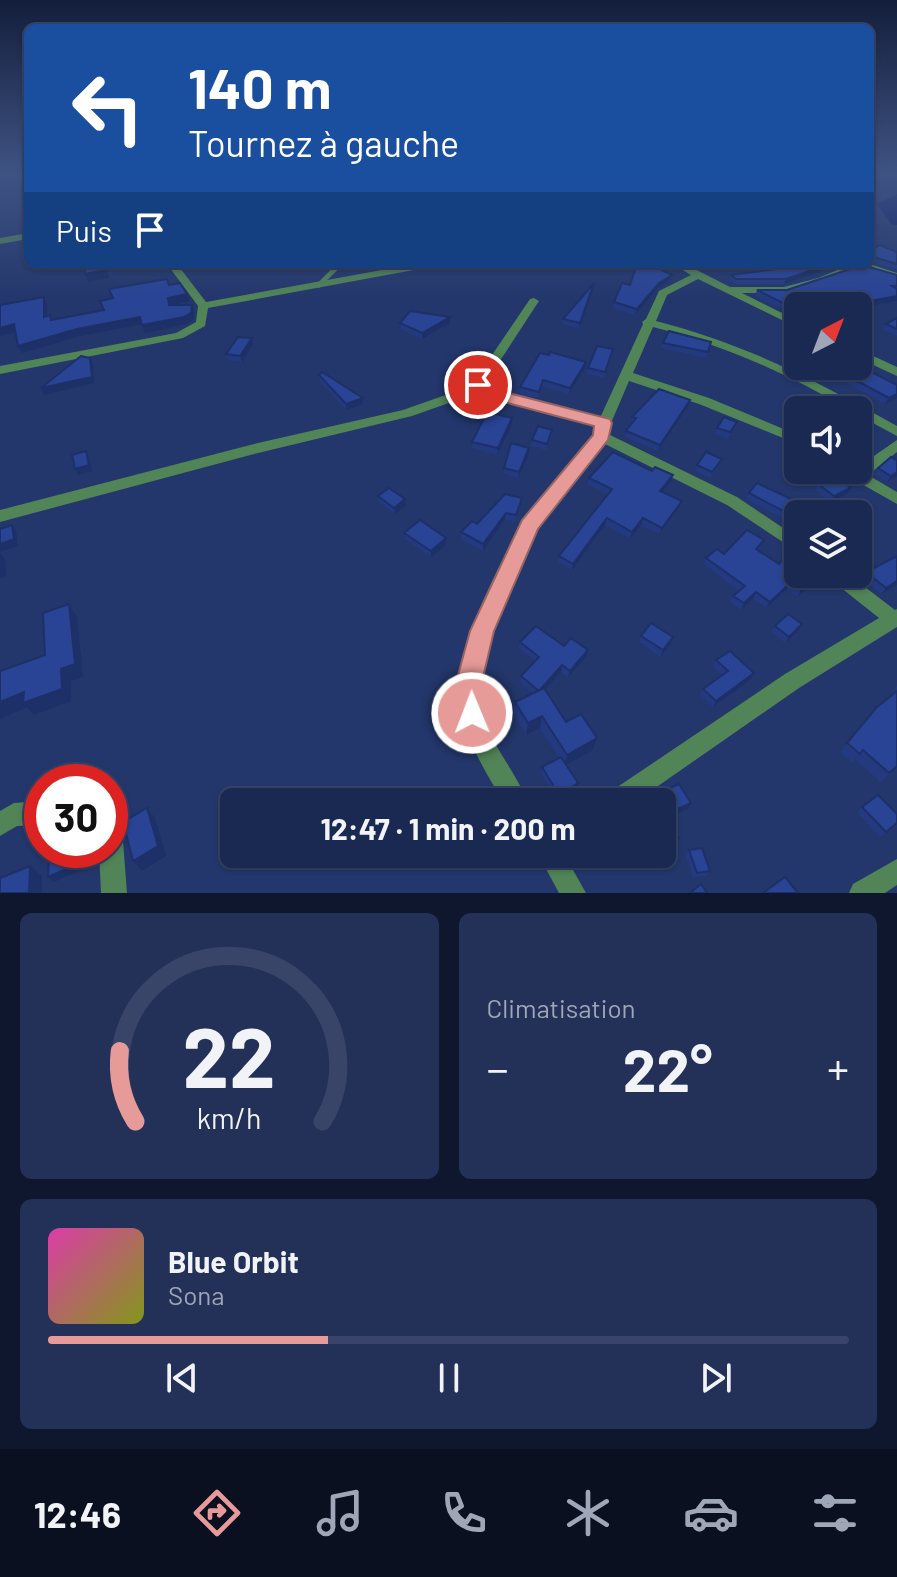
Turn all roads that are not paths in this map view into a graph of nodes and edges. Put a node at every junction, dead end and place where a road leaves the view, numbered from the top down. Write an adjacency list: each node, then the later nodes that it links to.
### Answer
1 (24, 237): 2 (street)
2 (0, 241)
3 (175, 268): 14 (street)
4 (336, 268): 11 (lane)
5 (411, 268): 11 (street)
6 (685, 268): 9 (street)
7 (849, 268): 12 (street)
8 (867, 268): 10 (street)
9 (698, 275): 12 (street); 16 (street)
10 (897, 276)
11 (317, 288): 14 (street)
12 (726, 290): 15 (street)
13 (534, 301): 21 (street)
14 (203, 306): 18 (street)
15 (784, 318)
16 (647, 322): 20 (street); 22 (street)
17 (872, 360): 19 (street)
18 (0, 370)
19 (897, 372)
20 (625, 375): 24 (street); 26 (street)
21 (476, 389): 24 (street); 31 (street)
22 (836, 396)
23 (872, 418): 25 (street)
24 (602, 430): 32 (street); 35 (street)
25 (897, 432)
26 (784, 434)
27 (897, 445): 28 (street)
28 (872, 461)
29 (872, 484): 30 (street)
30 (897, 499)
31 (0, 516)
32 (784, 536)
33 (855, 588): 34 (street)
34 (895, 618): 36 (street)
35 (507, 788)
36 (635, 788)
37 (24, 814): 38 (street)
38 (0, 824)
39 (112, 868): 42 (street)
40 (558, 868): 43 (street)
41 (897, 871): 44 (street)
42 (114, 893)
43 (573, 893)
44 (862, 893)

